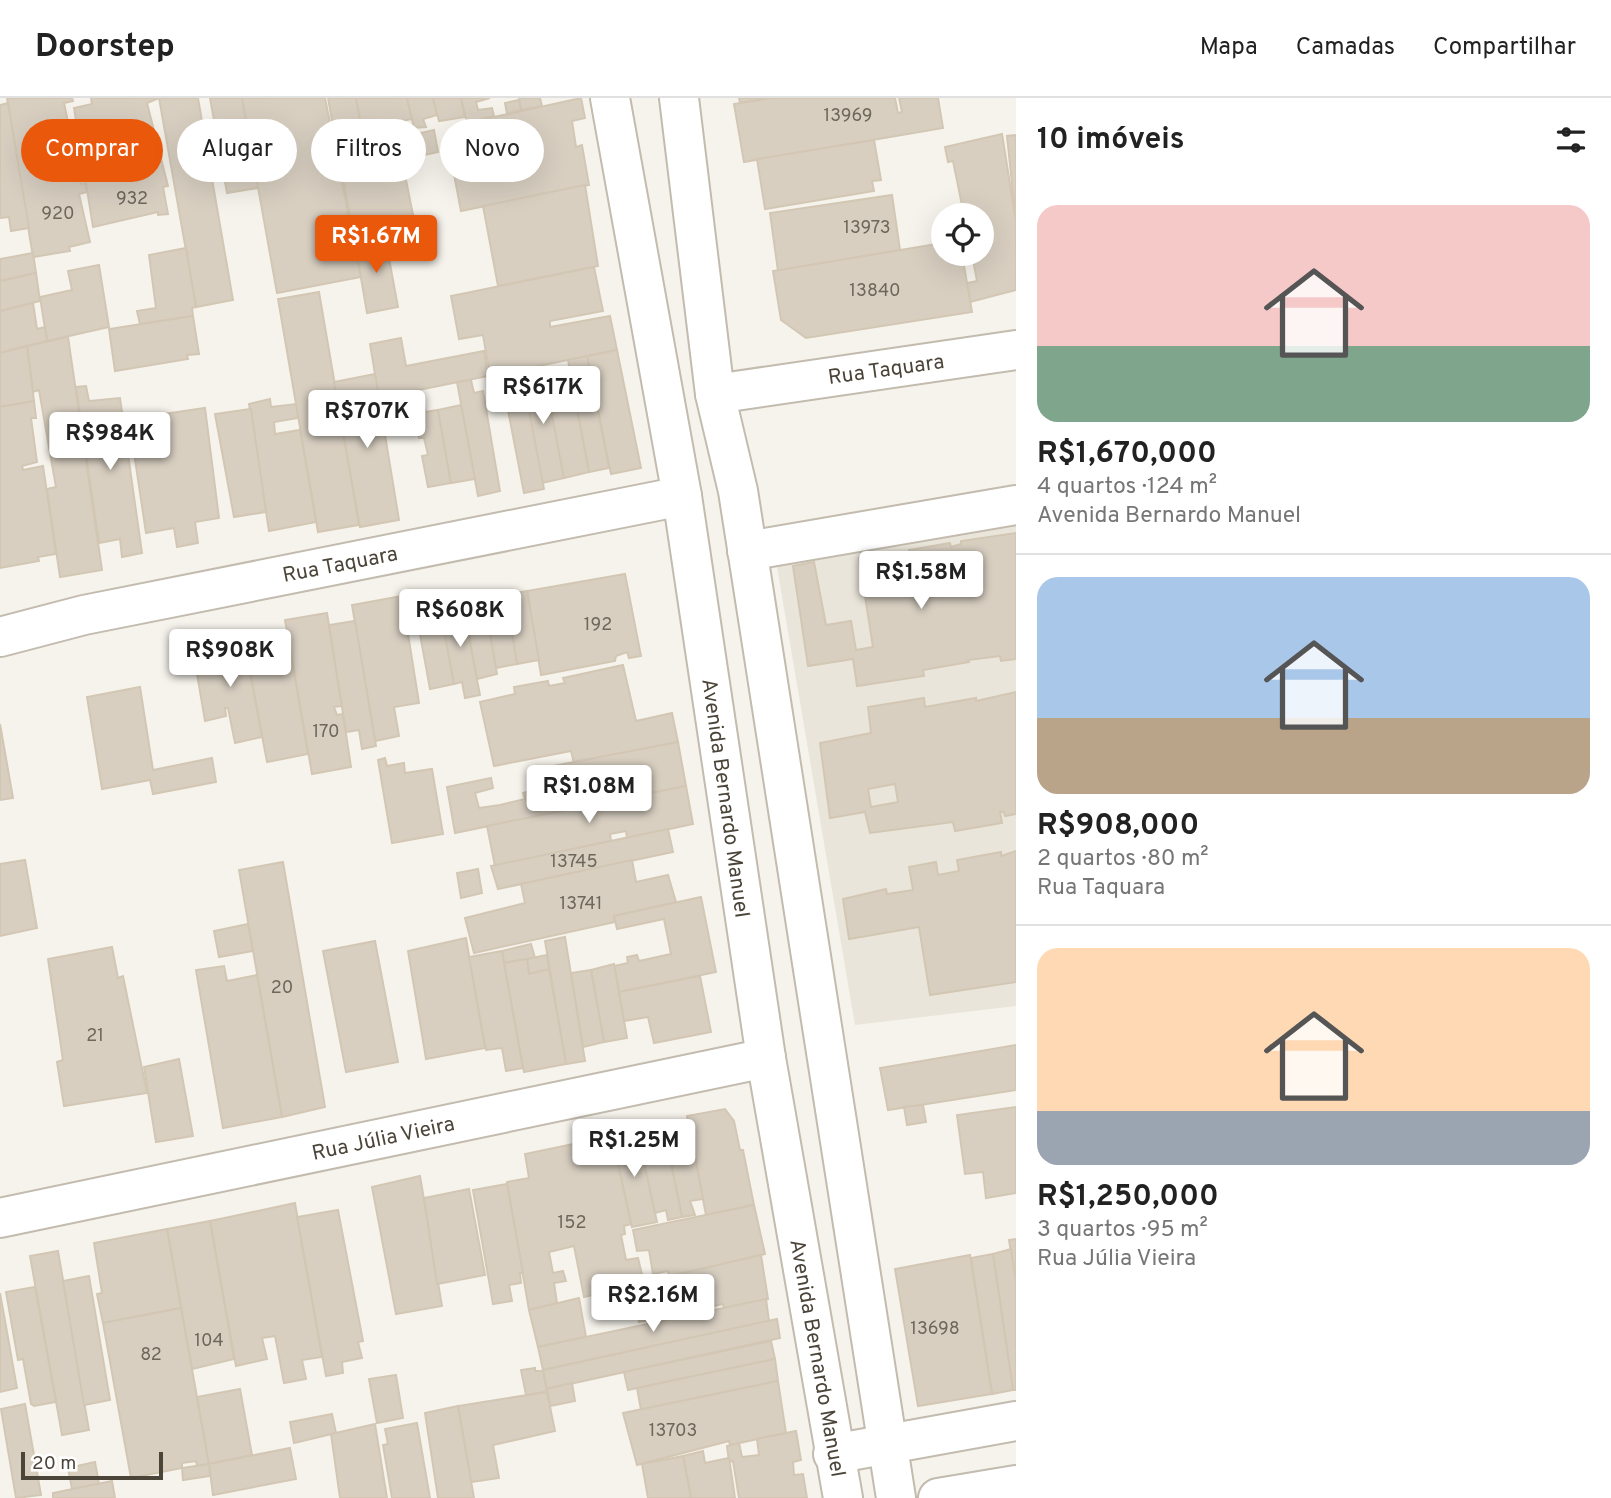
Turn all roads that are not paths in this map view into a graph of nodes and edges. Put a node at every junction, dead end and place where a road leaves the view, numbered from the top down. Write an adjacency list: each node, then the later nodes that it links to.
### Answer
1 (610, 98): 5 (street, Avenida Bernardo Manuel)
2 (679, 98): 4 (street)
3 (1016, 350): 4 (street, Rua Taquara)
4 (715, 394): 7 (street)
5 (682, 496): 8 (street, Rua Taquara); 10 (street, Avenida Bernardo Manuel)
6 (1016, 505): 7 (street)
7 (747, 551): 9 (street)
8 (0, 637)
9 (798, 873): 10 (street); 14 (street)
10 (738, 880): 11 (street, Avenida Bernardo Manuel)
11 (766, 1058): 12 (street, Rua Júlia Vieira); 15 (street, Avenida Bernardo Manuel)
12 (0, 1218)
13 (1016, 1421): 14 (street)
14 (886, 1443): 15 (street); 18 (street)
15 (833, 1454): 17 (street, Avenida Bernardo Manuel)
16 (1016, 1485): 19 (street)
17 (843, 1498)
18 (897, 1498)
19 (938, 1498)

